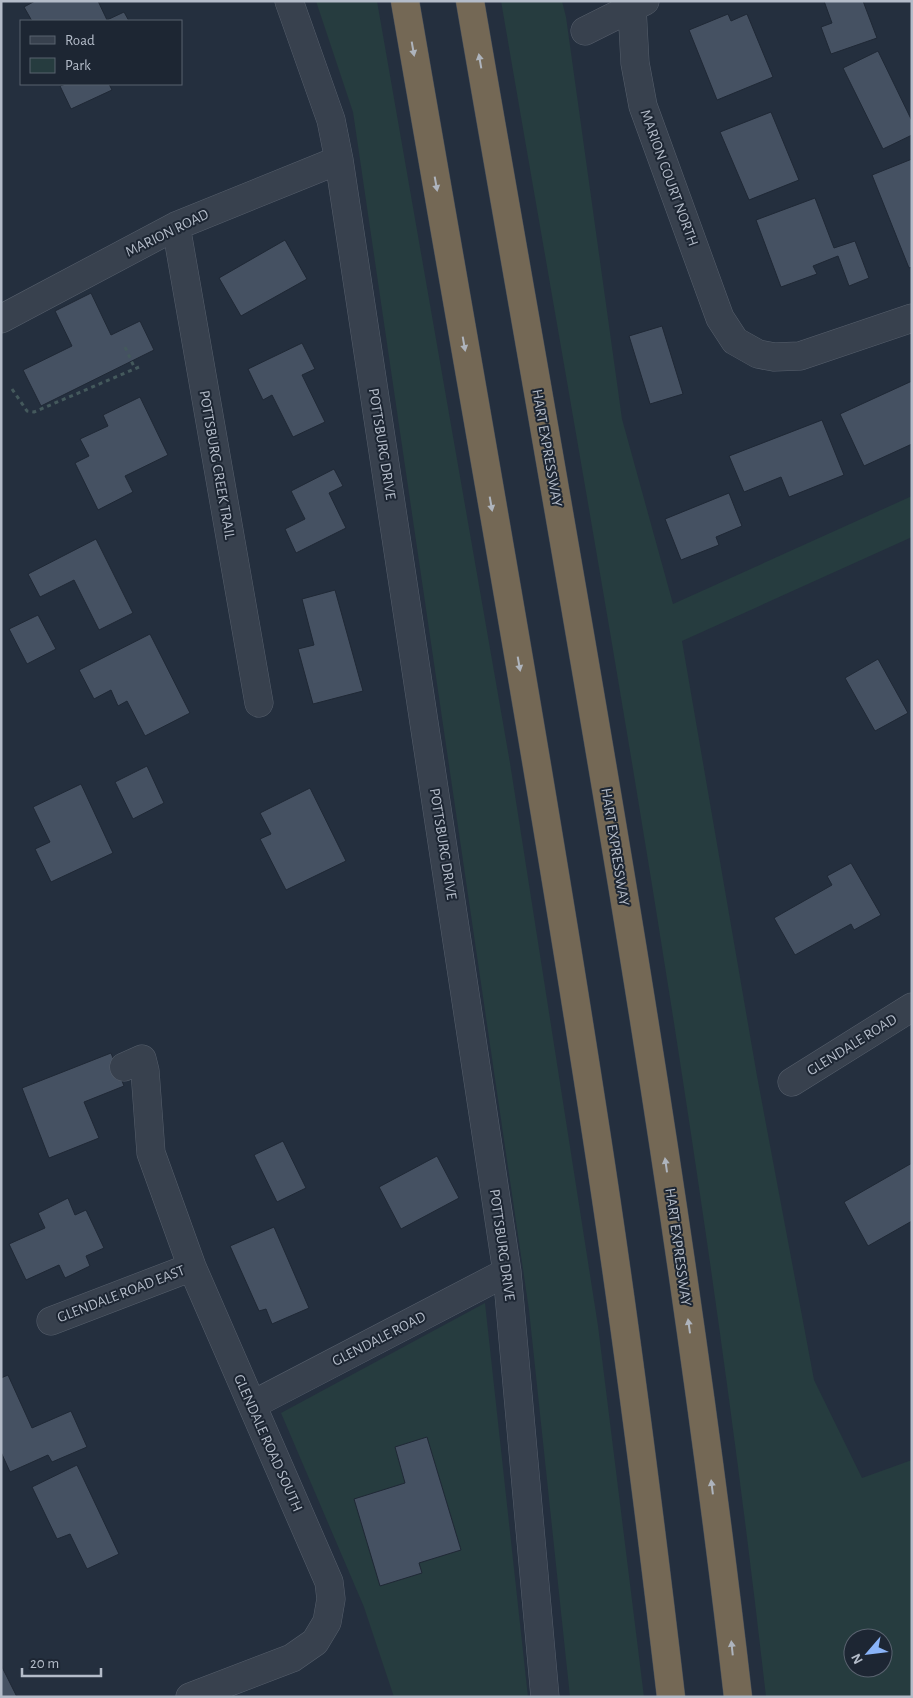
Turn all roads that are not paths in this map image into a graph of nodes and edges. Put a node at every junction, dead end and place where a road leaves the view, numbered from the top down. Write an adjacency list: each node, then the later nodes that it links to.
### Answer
1 (289, 1): 6 (street, POTTSBURG DRIVE)
2 (404, 1): 20 (highway, one-way to 20)
3 (470, 1): 21 (highway, HART EXPRESSWAY, one-way to 3)
4 (639, 4): 5 (street); 8 (street, MARION COURT NORTH)
5 (586, 31)
6 (339, 160): 7 (street, MARION ROAD); 15 (street, POTTSBURG DRIVE)
7 (176, 226): 9 (street, MARION ROAD); 10 (street, POTTSBURG CREEK TRAIL)
8 (912, 318)
9 (1, 319)
10 (259, 703)
11 (912, 1007): 13 (street, GLENDALE ROAD)
12 (124, 1067): 14 (street, GLENDALE ROAD SOUTH)
13 (792, 1082)
14 (192, 1267): 16 (street, GLENDALE ROAD EAST); 17 (street, GLENDALE ROAD SOUTH)
15 (507, 1272): 17 (street, GLENDALE ROAD); 19 (street, POTTSBURG DRIVE)
16 (51, 1321)
17 (252, 1405): 18 (street, GLENDALE ROAD SOUTH)
18 (190, 1697)
19 (545, 1697)
20 (671, 1697)
21 (738, 1697)

